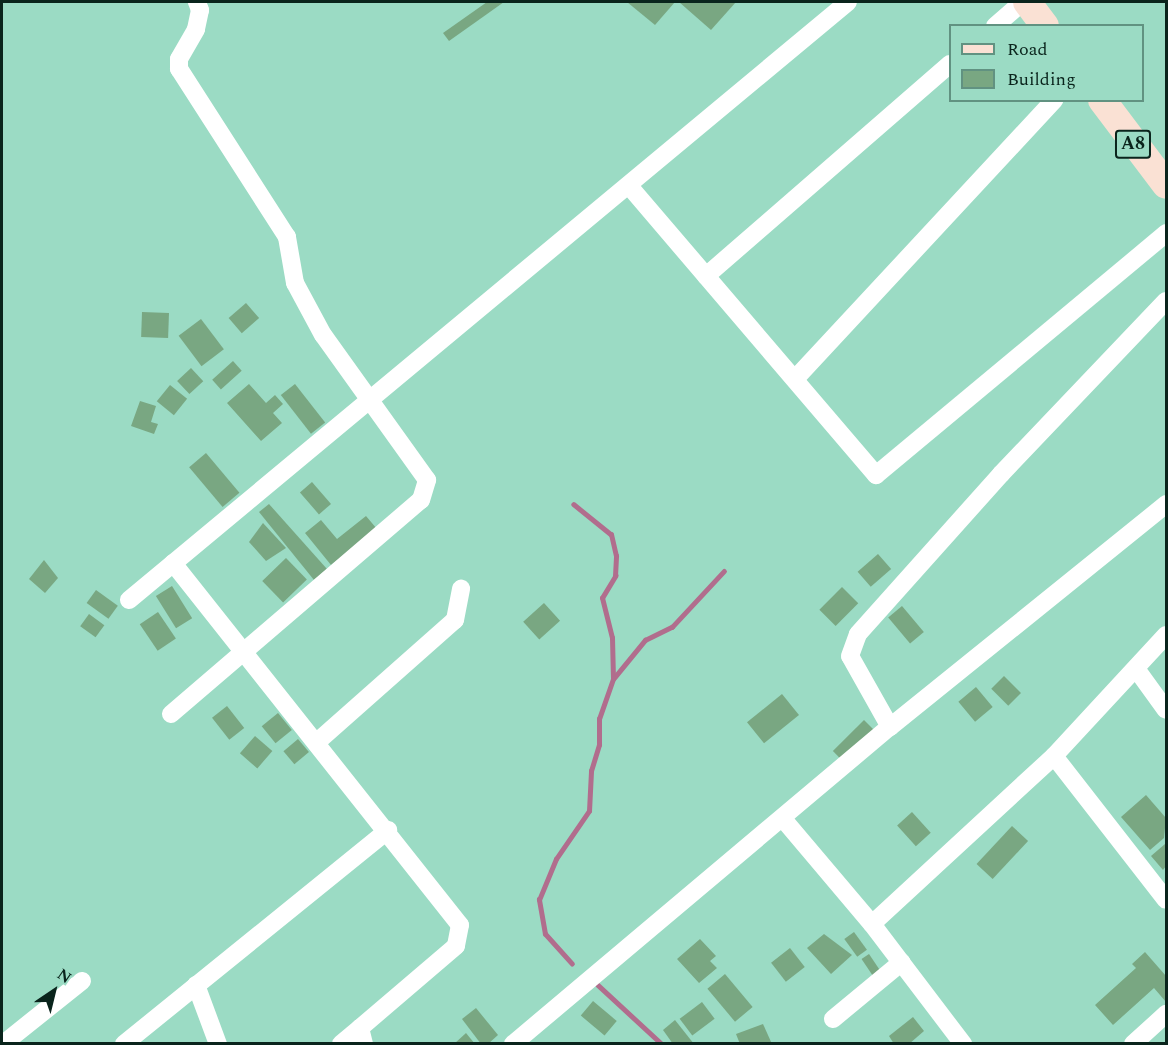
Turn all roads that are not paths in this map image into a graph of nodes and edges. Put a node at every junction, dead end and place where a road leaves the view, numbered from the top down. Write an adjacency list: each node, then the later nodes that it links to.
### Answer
1 (197, 2): 15 (street)
2 (848, 2): 10 (street)
3 (1025, 2): 4 (street); 5 (main road)
4 (998, 24)
5 (1043, 24)
6 (949, 66): 12 (street)
7 (1052, 102): 14 (street)
8 (1104, 102): 9 (main road, A8)
9 (1167, 185)
10 (630, 187): 12 (street); 15 (street)
11 (1167, 234): 14 (street)
12 (706, 276): 14 (street)
13 (1167, 301): 25 (street)
14 (795, 380)
15 (369, 399): 17 (street); 21 (street)
16 (1167, 504): 25 (street)
17 (173, 563): 19 (street); 21 (street)
18 (460, 589): 26 (street)
19 (129, 600)
20 (1167, 635): 22 (street)
21 (245, 652): 24 (street); 26 (street)
22 (1137, 670): 23 (street); 27 (street)
23 (1167, 710)
24 (171, 714)
25 (890, 727): 28 (street)
26 (317, 742): 29 (street)
27 (1054, 756): 30 (street); 31 (street)
28 (784, 820): 31 (street); 42 (street)
29 (388, 830): 34 (street); 37 (street)
30 (1167, 900)
31 (872, 924): 32 (street)
32 (902, 962): 36 (street); 43 (street)
33 (82, 981): 38 (street)
34 (196, 985): 39 (street); 40 (street)
35 (1167, 1014): 44 (street)
36 (833, 1019)
37 (362, 1036): 41 (street)
38 (3, 1044)
39 (124, 1044)
40 (218, 1044)
41 (341, 1044)
42 (513, 1044)
43 (963, 1044)
44 (1133, 1044)

